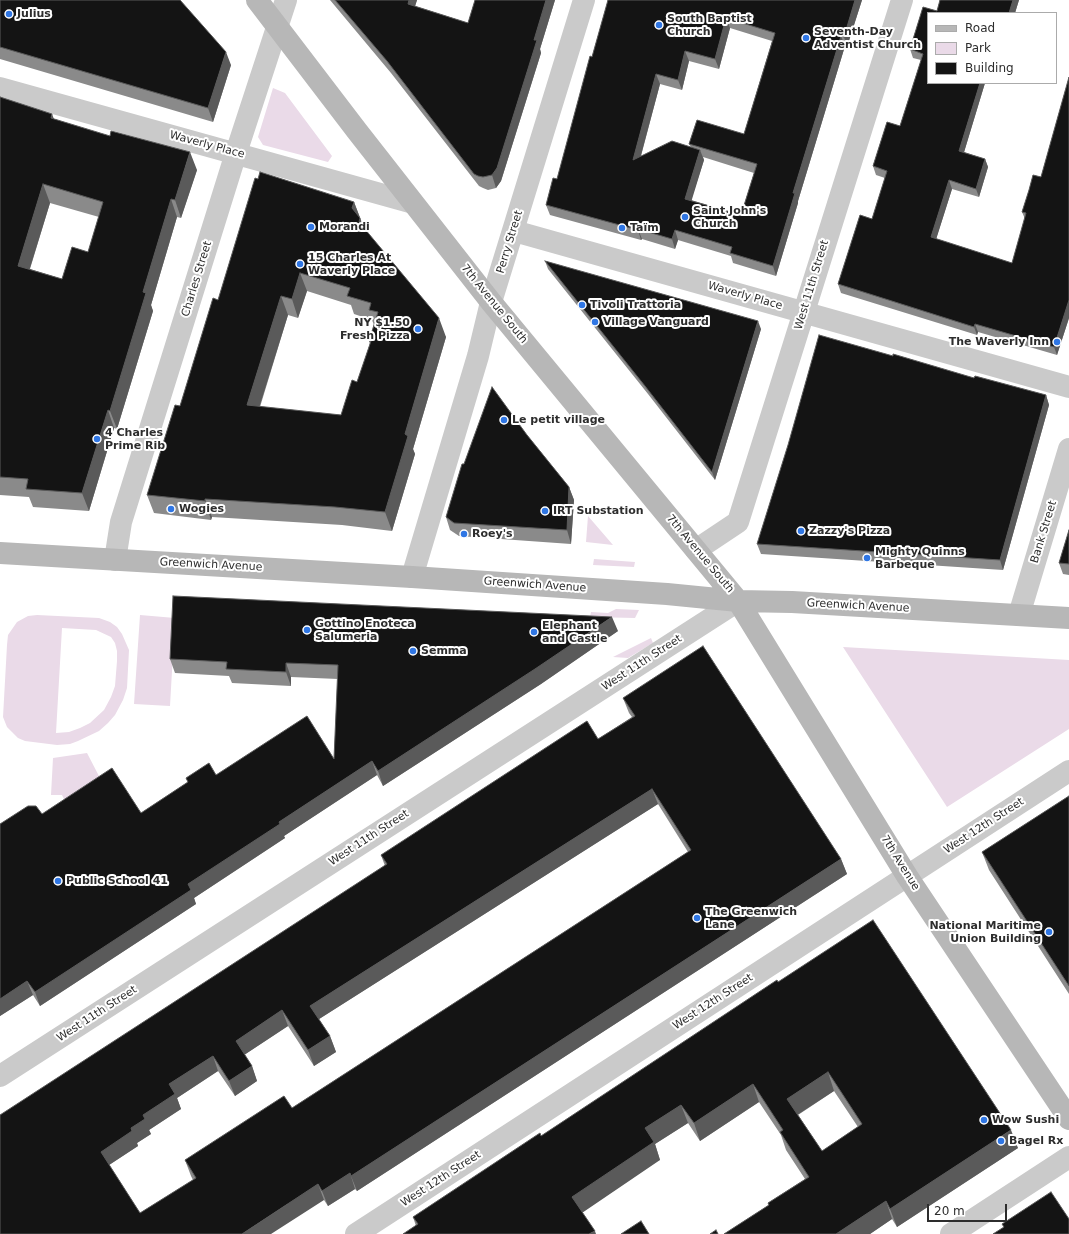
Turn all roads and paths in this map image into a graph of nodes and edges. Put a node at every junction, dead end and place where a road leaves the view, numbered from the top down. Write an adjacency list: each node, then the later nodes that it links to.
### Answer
1 (258, 0): 5 (main road, 7th Avenue South)
2 (286, 0): 5 (street, Charles Street)
3 (584, 0): 9 (street, Perry Street)
4 (902, 0): 11 (street, West 11th Street)
5 (278, 26): 7 (street, Charles Street); 8 (main road, 7th Avenue South)
6 (0, 88): 7 (street, Waverly Place)
7 (236, 153): 8 (street, Waverly Place); 16 (street, Charles Street)
8 (413, 203): 10 (main road, 7th Avenue South)
9 (514, 231): 10 (street, Perry Street); 11 (street, Waverly Place)
10 (491, 302): 14 (main road, 7th Avenue South); 17 (street, Perry Street)
11 (804, 312): 12 (street, Waverly Place); 14 (street, West 11th Street)
12 (1069, 387)
13 (1069, 449): 19 (street, Bank Street)
14 (696, 550): 18 (main road, 7th Avenue South)
15 (0, 553): 16 (main road, Greenwich Avenue)
16 (115, 560): 17 (main road, Greenwich Avenue)
17 (412, 576): 18 (main road, Greenwich Avenue)
18 (738, 601): 19 (main road, Greenwich Avenue); 22 (main road, 7th Avenue); 23 (street, West 11th Street)
19 (1019, 615): 20 (main road, Greenwich Avenue)
20 (1069, 618)
21 (1069, 771): 22 (street, West 12th Street)
22 (907, 876): 24 (main road, 7th Avenue); 26 (street, West 12th Street)
23 (0, 1076)
24 (1069, 1119)
25 (1069, 1157): 27 (street)
26 (356, 1234)
27 (951, 1234)

